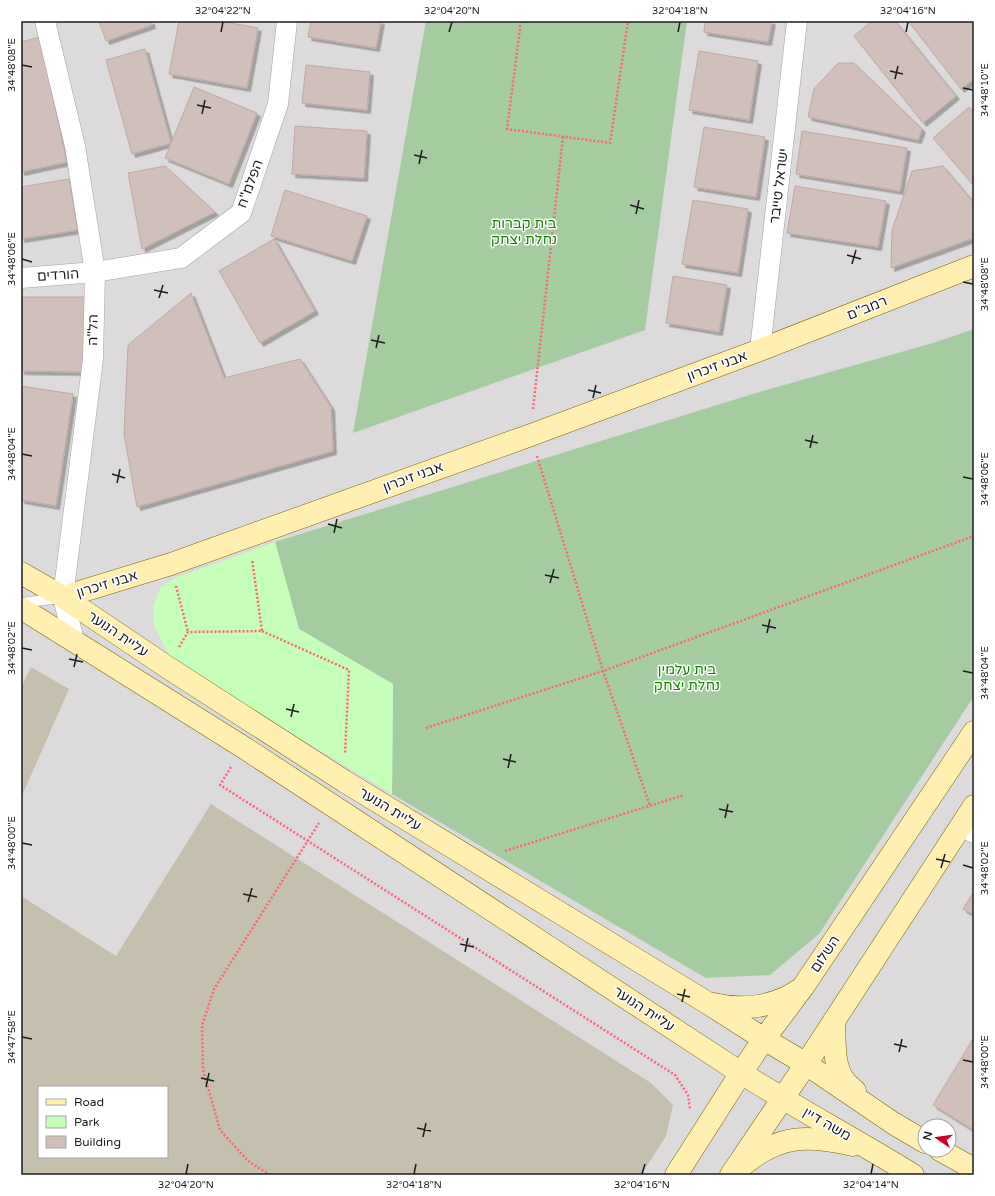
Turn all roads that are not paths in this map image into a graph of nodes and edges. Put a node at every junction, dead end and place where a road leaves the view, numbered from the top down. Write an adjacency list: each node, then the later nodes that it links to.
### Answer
1 (45, 21): 5 (street, הל"ה)
2 (287, 21): 5 (street, הפלמ"ח)
3 (797, 21): 7 (street, ישראל טייבר)
4 (974, 266): 7 (street, רמב"ם)
5 (95, 272): 6 (street, הורדים); 9 (street, הל"ה)
6 (21, 278)
7 (760, 350): 9 (street, אבני זיכרון)
8 (21, 573): 9 (street, עליית הנוער)
9 (63, 597): 10 (lane); 12 (street, הל"ה); 17 (street, עליית הנוער)
10 (21, 603)
11 (21, 608): 12 (street, עליית הנוער)
12 (74, 641): 21 (street, עליית הנוער)
13 (974, 732): 16 (street, השלום)
14 (974, 806): 15 (street)
15 (968, 830): 18 (street)
16 (803, 987): 17 (street); 19 (street, השלום)
17 (706, 1002): 19 (street, עליית הנוער)
18 (834, 1021): 20 (street); 23 (street)
19 (764, 1039): 20 (street); 21 (street, השלום)
20 (806, 1064): 22 (street); 23 (street)
21 (741, 1073): 22 (street, משה דיין); 28 (street, השלום)
22 (782, 1098): 25 (street, משה דיין); 29 (street)
23 (893, 1123): 24 (street)
24 (917, 1137)
25 (871, 1150): 29 (street); 30 (street, משה דיין)
26 (954, 1158): 27 (street)
27 (974, 1170)
28 (676, 1175)
29 (731, 1175)
30 (913, 1175)

